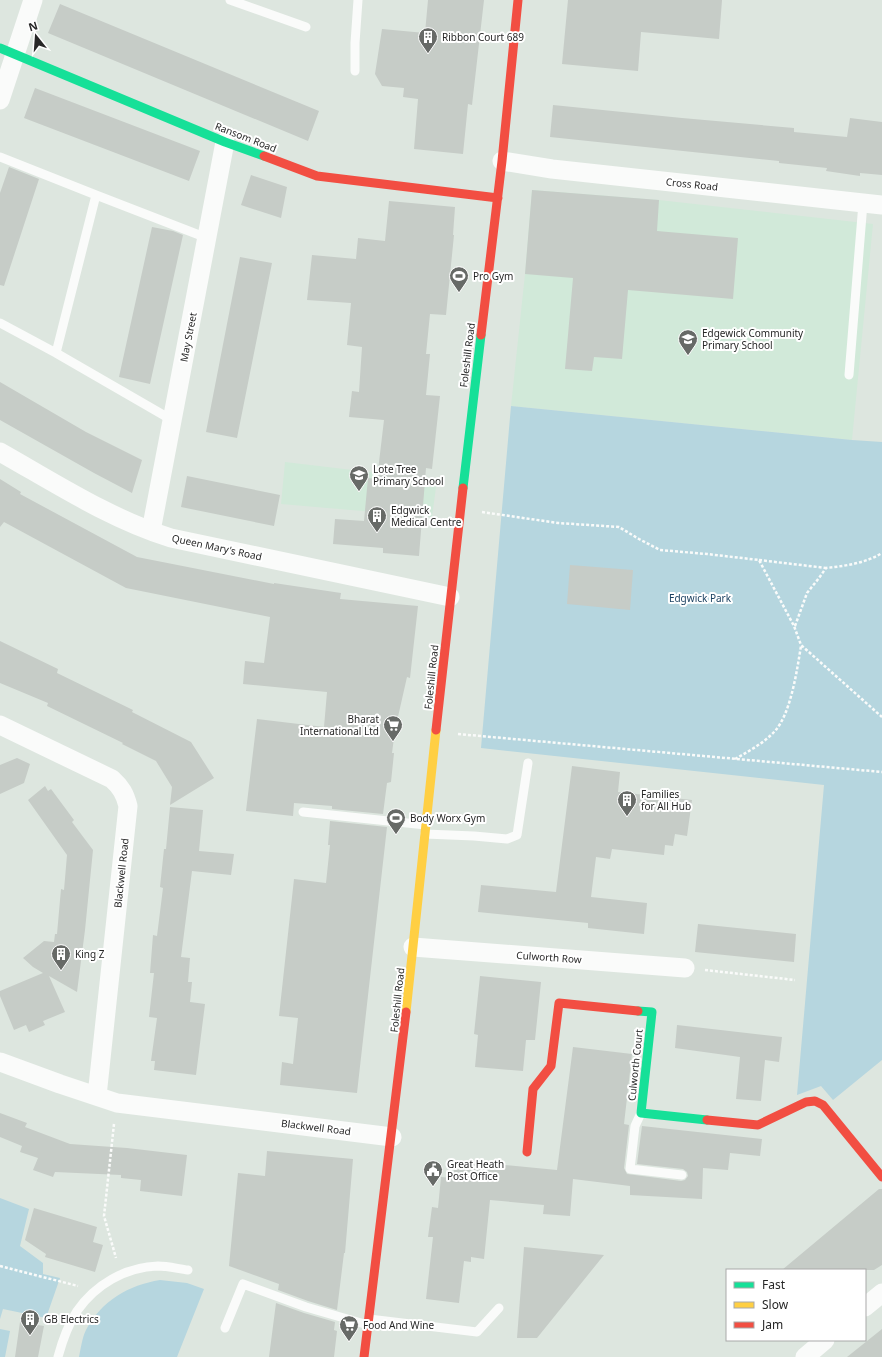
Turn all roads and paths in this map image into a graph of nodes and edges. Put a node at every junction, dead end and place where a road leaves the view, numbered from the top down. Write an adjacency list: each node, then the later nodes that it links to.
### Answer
1 (33, 0): 6 (street)
2 (230, 0): 5 (lane)
3 (358, 0): 7 (lane)
4 (518, 0): 11 (main road, Foleshill Road)
5 (306, 27)
6 (8, 51): 8 (street); 9 (main road, Ransom Road)
7 (355, 71)
8 (0, 100)
9 (225, 142): 13 (main road, Ransom Road); 16 (street, May Street)
10 (0, 157): 12 (lane)
11 (502, 161): 13 (main road, Foleshill Road); 14 (street, Cross Road)
12 (96, 195): 16 (lane); 18 (lane)
13 (498, 198): 22 (main road, Foleshill Road)
14 (863, 203): 15 (street, Cross Road); 19 (lane)
15 (882, 205)
16 (206, 238): 20 (street, May Street)
17 (0, 323): 18 (lane)
18 (56, 353): 20 (lane)
19 (849, 375)
20 (172, 420): 23 (street, May Street)
21 (0, 452): 23 (street, Queen Mary's Road)
22 (460, 510): 25 (path); 27 (main road, Foleshill Road)
23 (151, 531): 27 (street, Queen Mary's Road)
24 (882, 553): 26 (path)
25 (759, 560): 26 (path); 28 (path)
26 (826, 568): 28 (path)
27 (450, 597): 32 (main road, Foleshill Road)
28 (794, 626): 29 (path)
29 (802, 645): 30 (path); 33 (path)
30 (882, 717)
31 (0, 726): 42 (street, Blackwell Road)
32 (436, 732): 33 (path); 37 (main road, Foleshill Road)
33 (735, 760): 35 (path)
34 (528, 763): 37 (lane)
35 (882, 772)
36 (303, 812): 37 (lane)
37 (426, 830): 38 (main road, Foleshill Road)
38 (413, 947): 39 (street, Culworth Row); 45 (main road, Foleshill Road)
39 (685, 968): 40 (path)
40 (795, 980)
41 (0, 1062): 42 (street, Blackwell Road)
42 (97, 1096): 43 (street, Blackwell Road)
43 (117, 1103): 45 (street, Blackwell Road); 51 (path)
44 (641, 1113): 46 (main road, Culworth Court); 47 (lane); 48 (main road, Culworth Court)
45 (392, 1137): 56 (main road, Foleshill Road)
46 (527, 1152)
47 (682, 1175)
48 (882, 1177)
49 (0, 1266): 52 (path)
50 (188, 1270): 51 (lane)
51 (120, 1274): 52 (lane)
52 (96, 1290): 59 (lane)
53 (882, 1293): 54 (street)
54 (866, 1306)
55 (499, 1308): 56 (lane)
56 (368, 1322): 57 (lane); 60 (main road, Foleshill Road)
57 (225, 1328)
58 (825, 1341): 61 (street)
59 (58, 1357)
60 (364, 1357)
61 (805, 1357)

